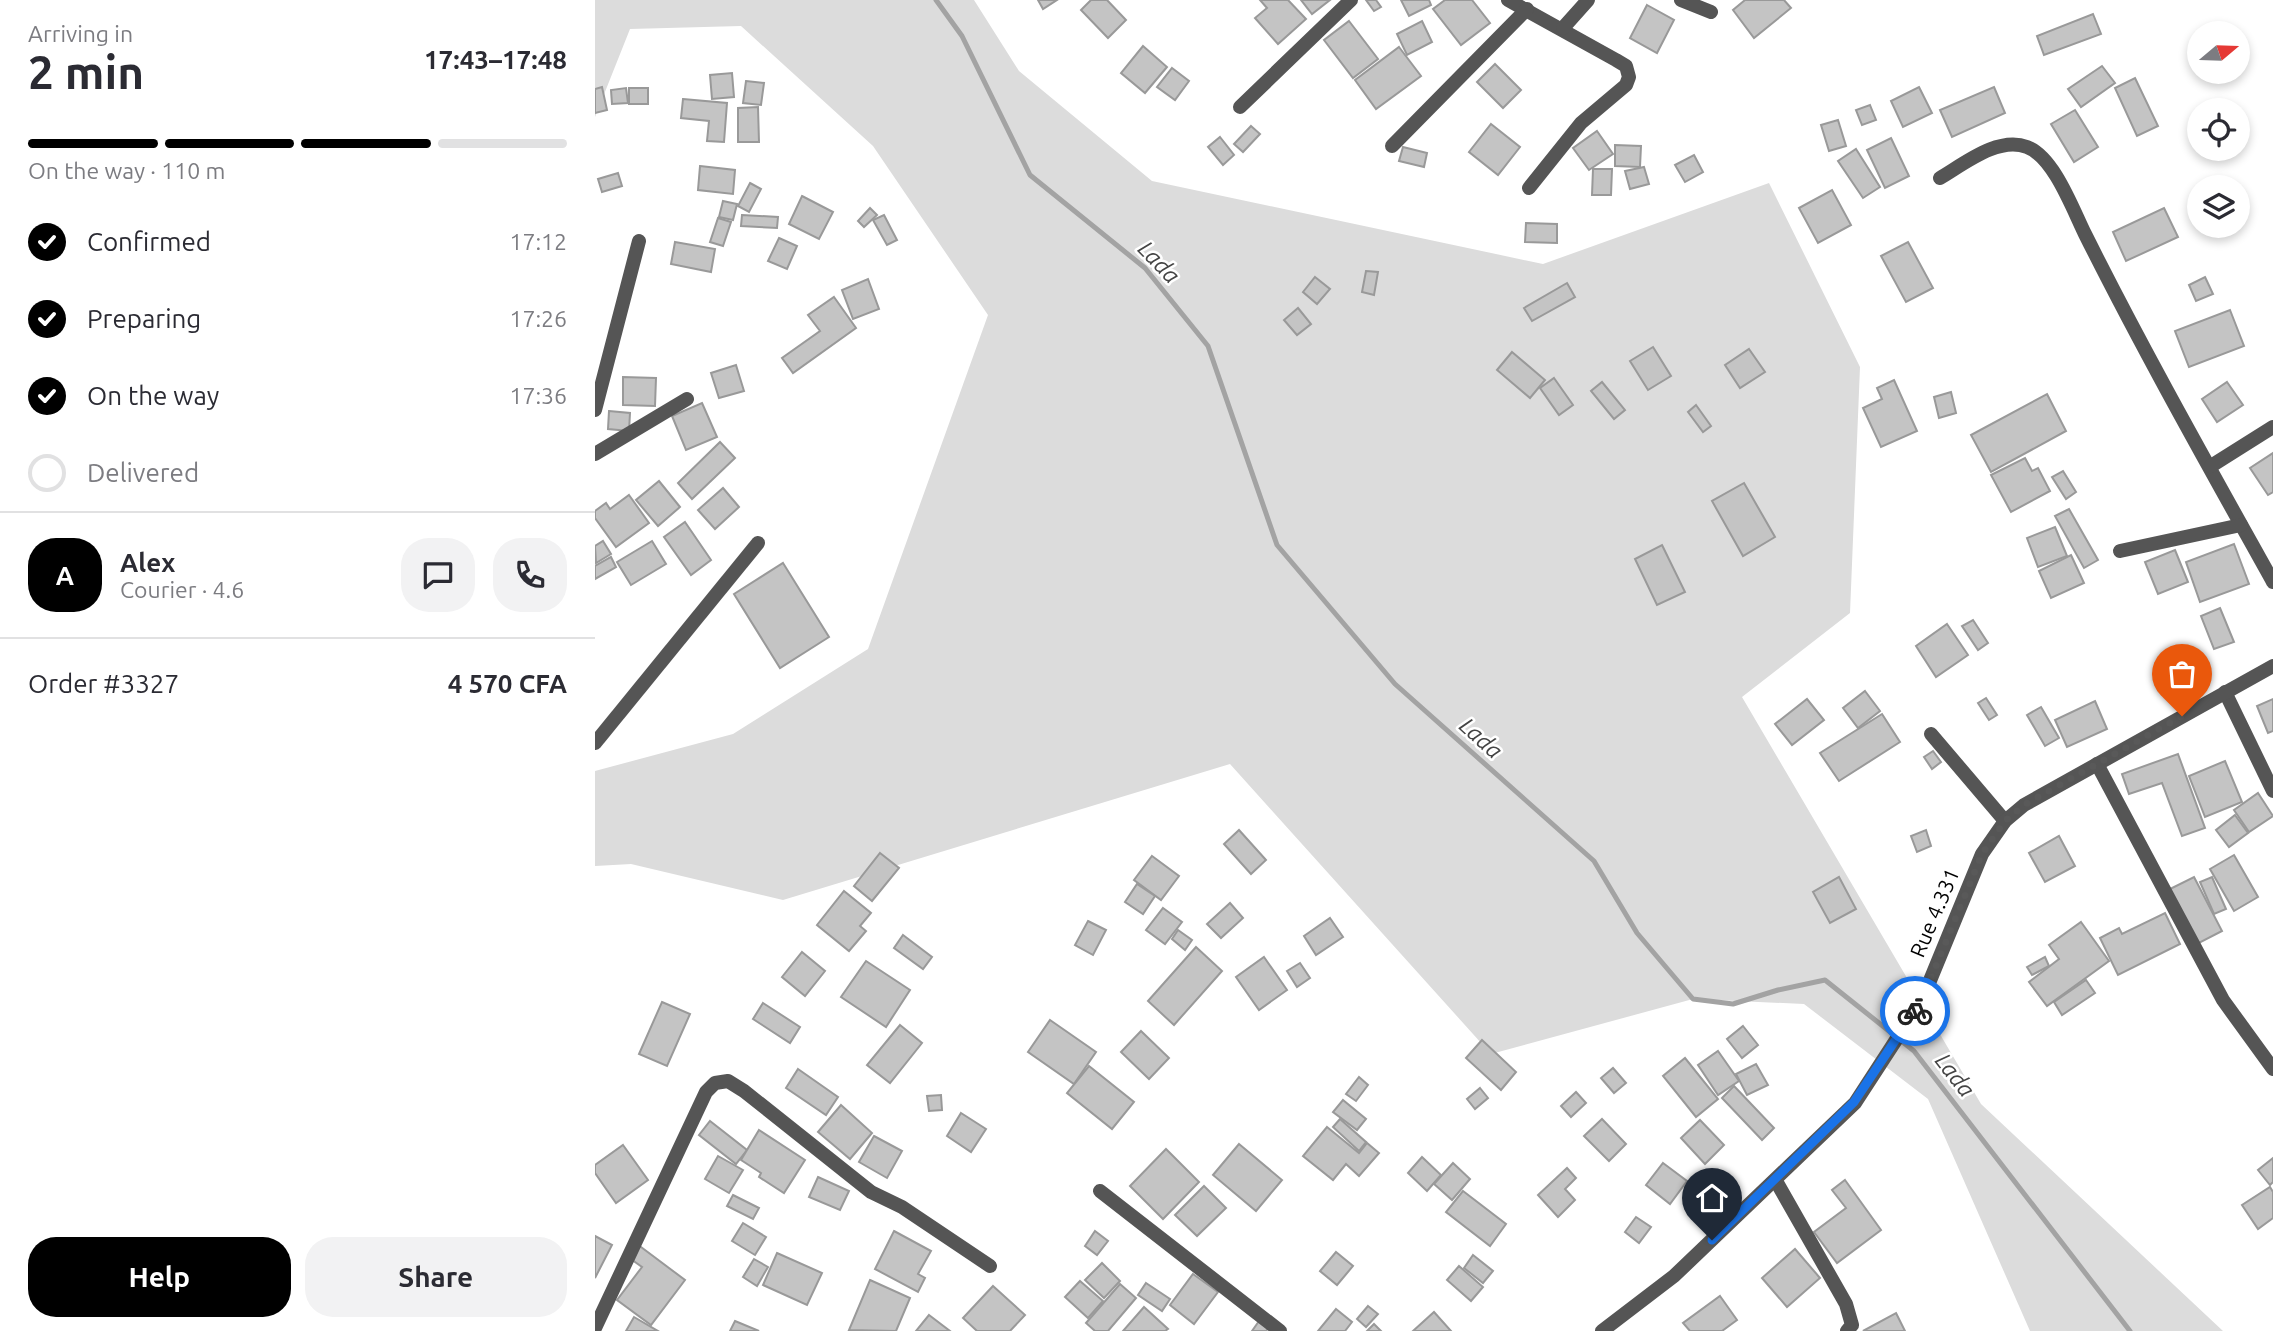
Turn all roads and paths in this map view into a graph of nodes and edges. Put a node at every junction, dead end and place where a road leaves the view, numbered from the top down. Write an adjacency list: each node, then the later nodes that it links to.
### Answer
1 (1351, 0): 8 (street)
2 (1508, 0): 5 (street)
3 (1588, 0): 7 (street)
4 (1682, 0): 6 (street)
5 (1527, 9): 7 (street); 9 (street)
6 (1711, 12)
7 (1563, 28): 11 (street)
8 (1240, 107)
9 (1392, 146)
10 (1940, 178): 17 (street)
11 (1529, 188)
12 (639, 241): 14 (street)
13 (687, 399): 16 (street)
14 (595, 410)
15 (2273, 427): 17 (street)
16 (595, 454)
17 (2211, 466): 18 (street)
18 (2241, 525): 20 (street); 21 (street)
19 (758, 543): 25 (street)
20 (2120, 551)
21 (2273, 582)
22 (2273, 666): 23 (street, Rue 4.331)
23 (2225, 692): 26 (street, Rue 4.331); 27 (street)
24 (1931, 734): 28 (street)
25 (595, 743)
26 (2097, 764): 28 (street, Rue 4.331); 29 (street)
27 (2273, 792)
28 (2005, 821): 30 (street, Rue 4.331)
29 (2273, 1069)
30 (1776, 1181): 35 (street, Rue 4.331); 36 (street)
31 (1100, 1191): 34 (street)
32 (990, 1266): 33 (street)
33 (595, 1328)
34 (1280, 1331)
35 (1604, 1331)
36 (1847, 1331)

